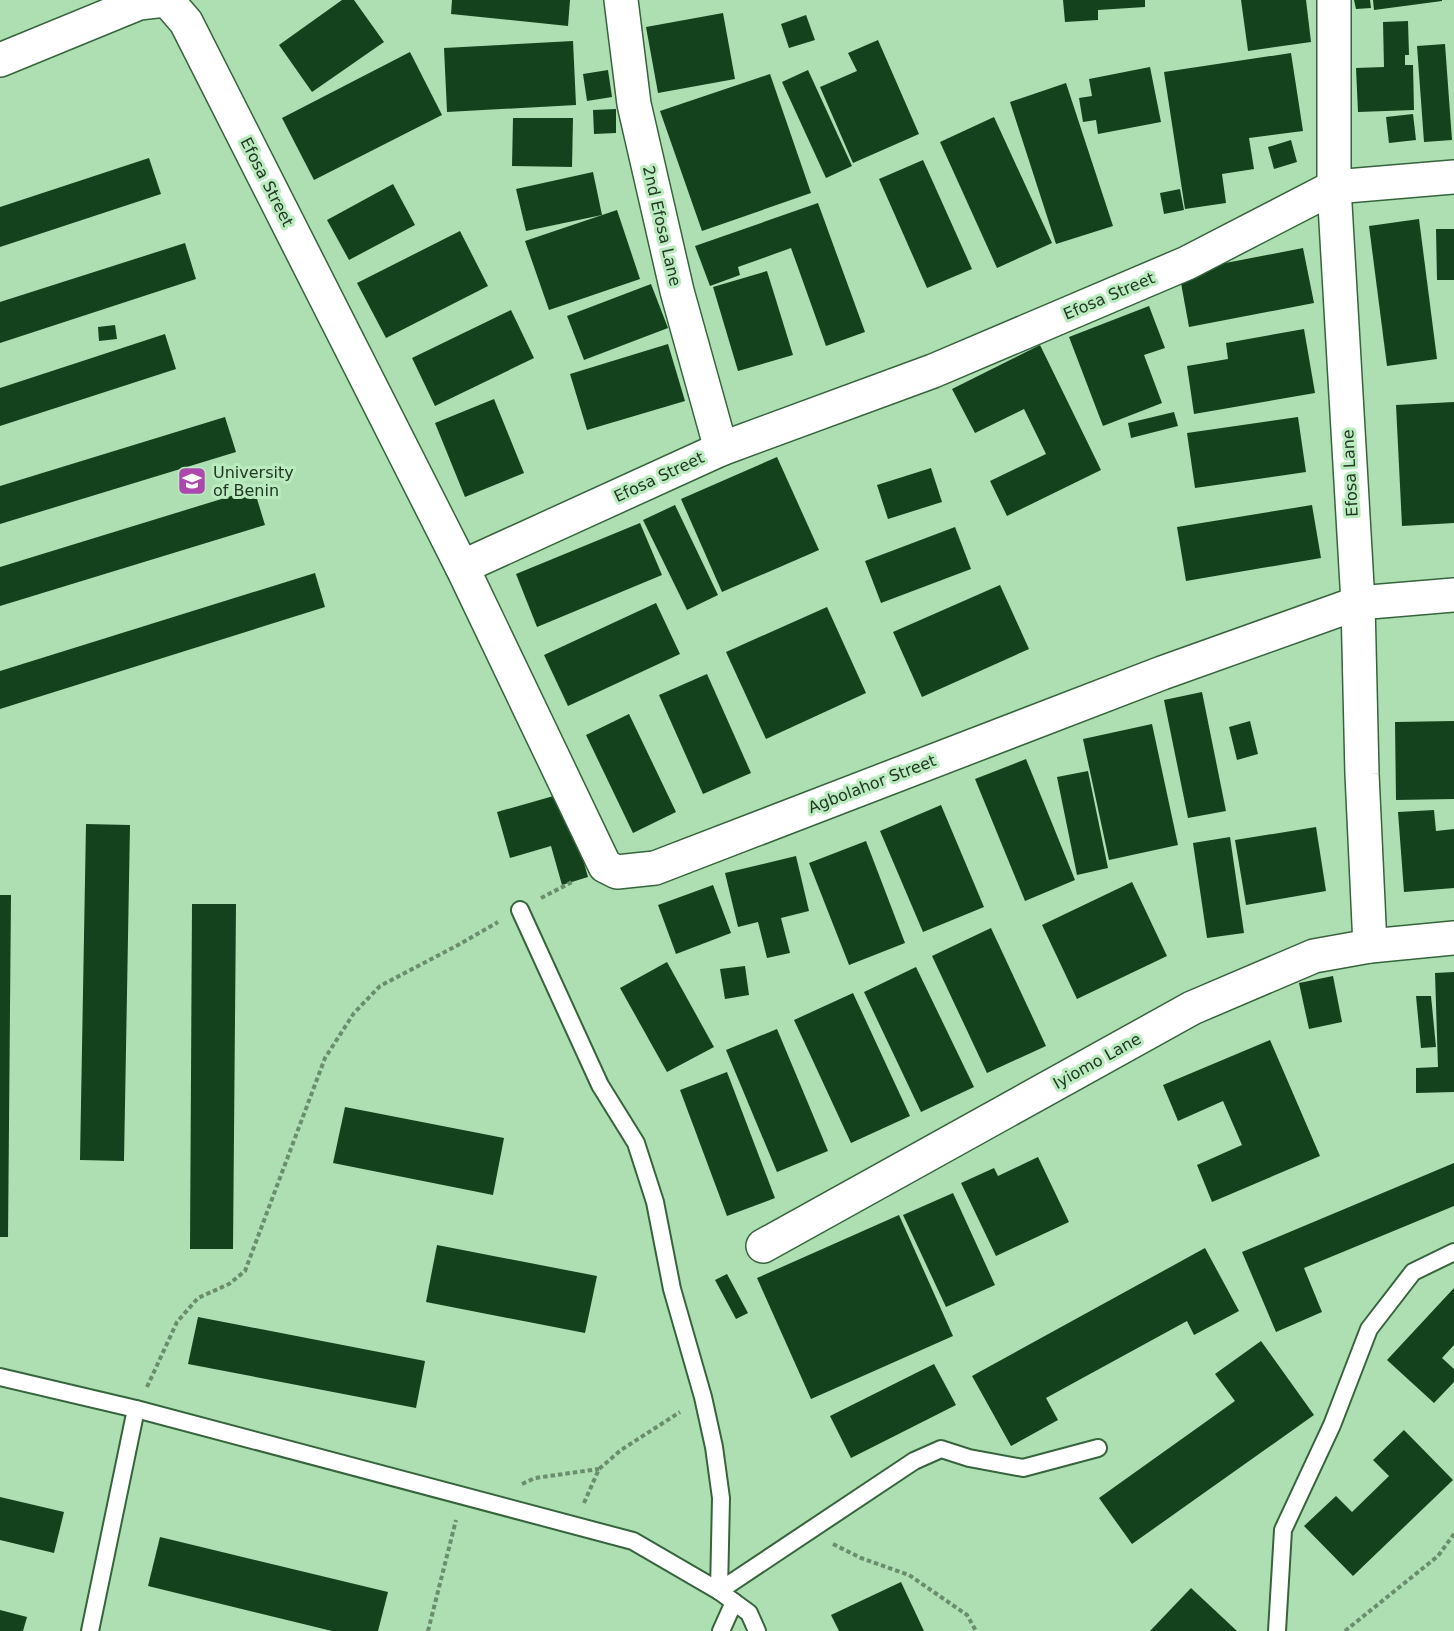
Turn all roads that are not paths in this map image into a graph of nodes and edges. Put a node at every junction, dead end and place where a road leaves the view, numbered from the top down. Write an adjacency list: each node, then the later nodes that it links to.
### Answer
1 (166, 0): 4 (street, Efosa Street); 8 (street, Efosa Street)
2 (621, 0): 7 (street, 2nd Efosa Lane)
3 (1334, 0): 6 (street, Efosa Lane)
4 (0, 60)
5 (1454, 177): 6 (street, Efosa Street)
6 (1334, 187): 7 (street, Efosa Street); 10 (street, Efosa Lane)
7 (721, 448): 8 (street, Efosa Street)
8 (462, 567): 10 (street, Agbolahor Street)
9 (1454, 595): 10 (street, Agbolahor Street)
10 (1358, 603): 13 (street, Efosa Lane)
11 (520, 910): 19 (lane)
12 (1454, 938): 13 (street, Iyiomo Lane)
13 (1370, 946): 14 (street, Iyiomo Lane)
14 (763, 1246)
15 (1454, 1252): 24 (lane)
16 (0, 1377): 17 (lane)
17 (136, 1409): 19 (lane); 21 (lane)
18 (1098, 1448): 19 (lane)
19 (719, 1591): 20 (lane)
20 (734, 1602): 22 (lane); 23 (lane)
21 (90, 1631)
22 (720, 1631)
23 (757, 1631)
24 (1277, 1631)

